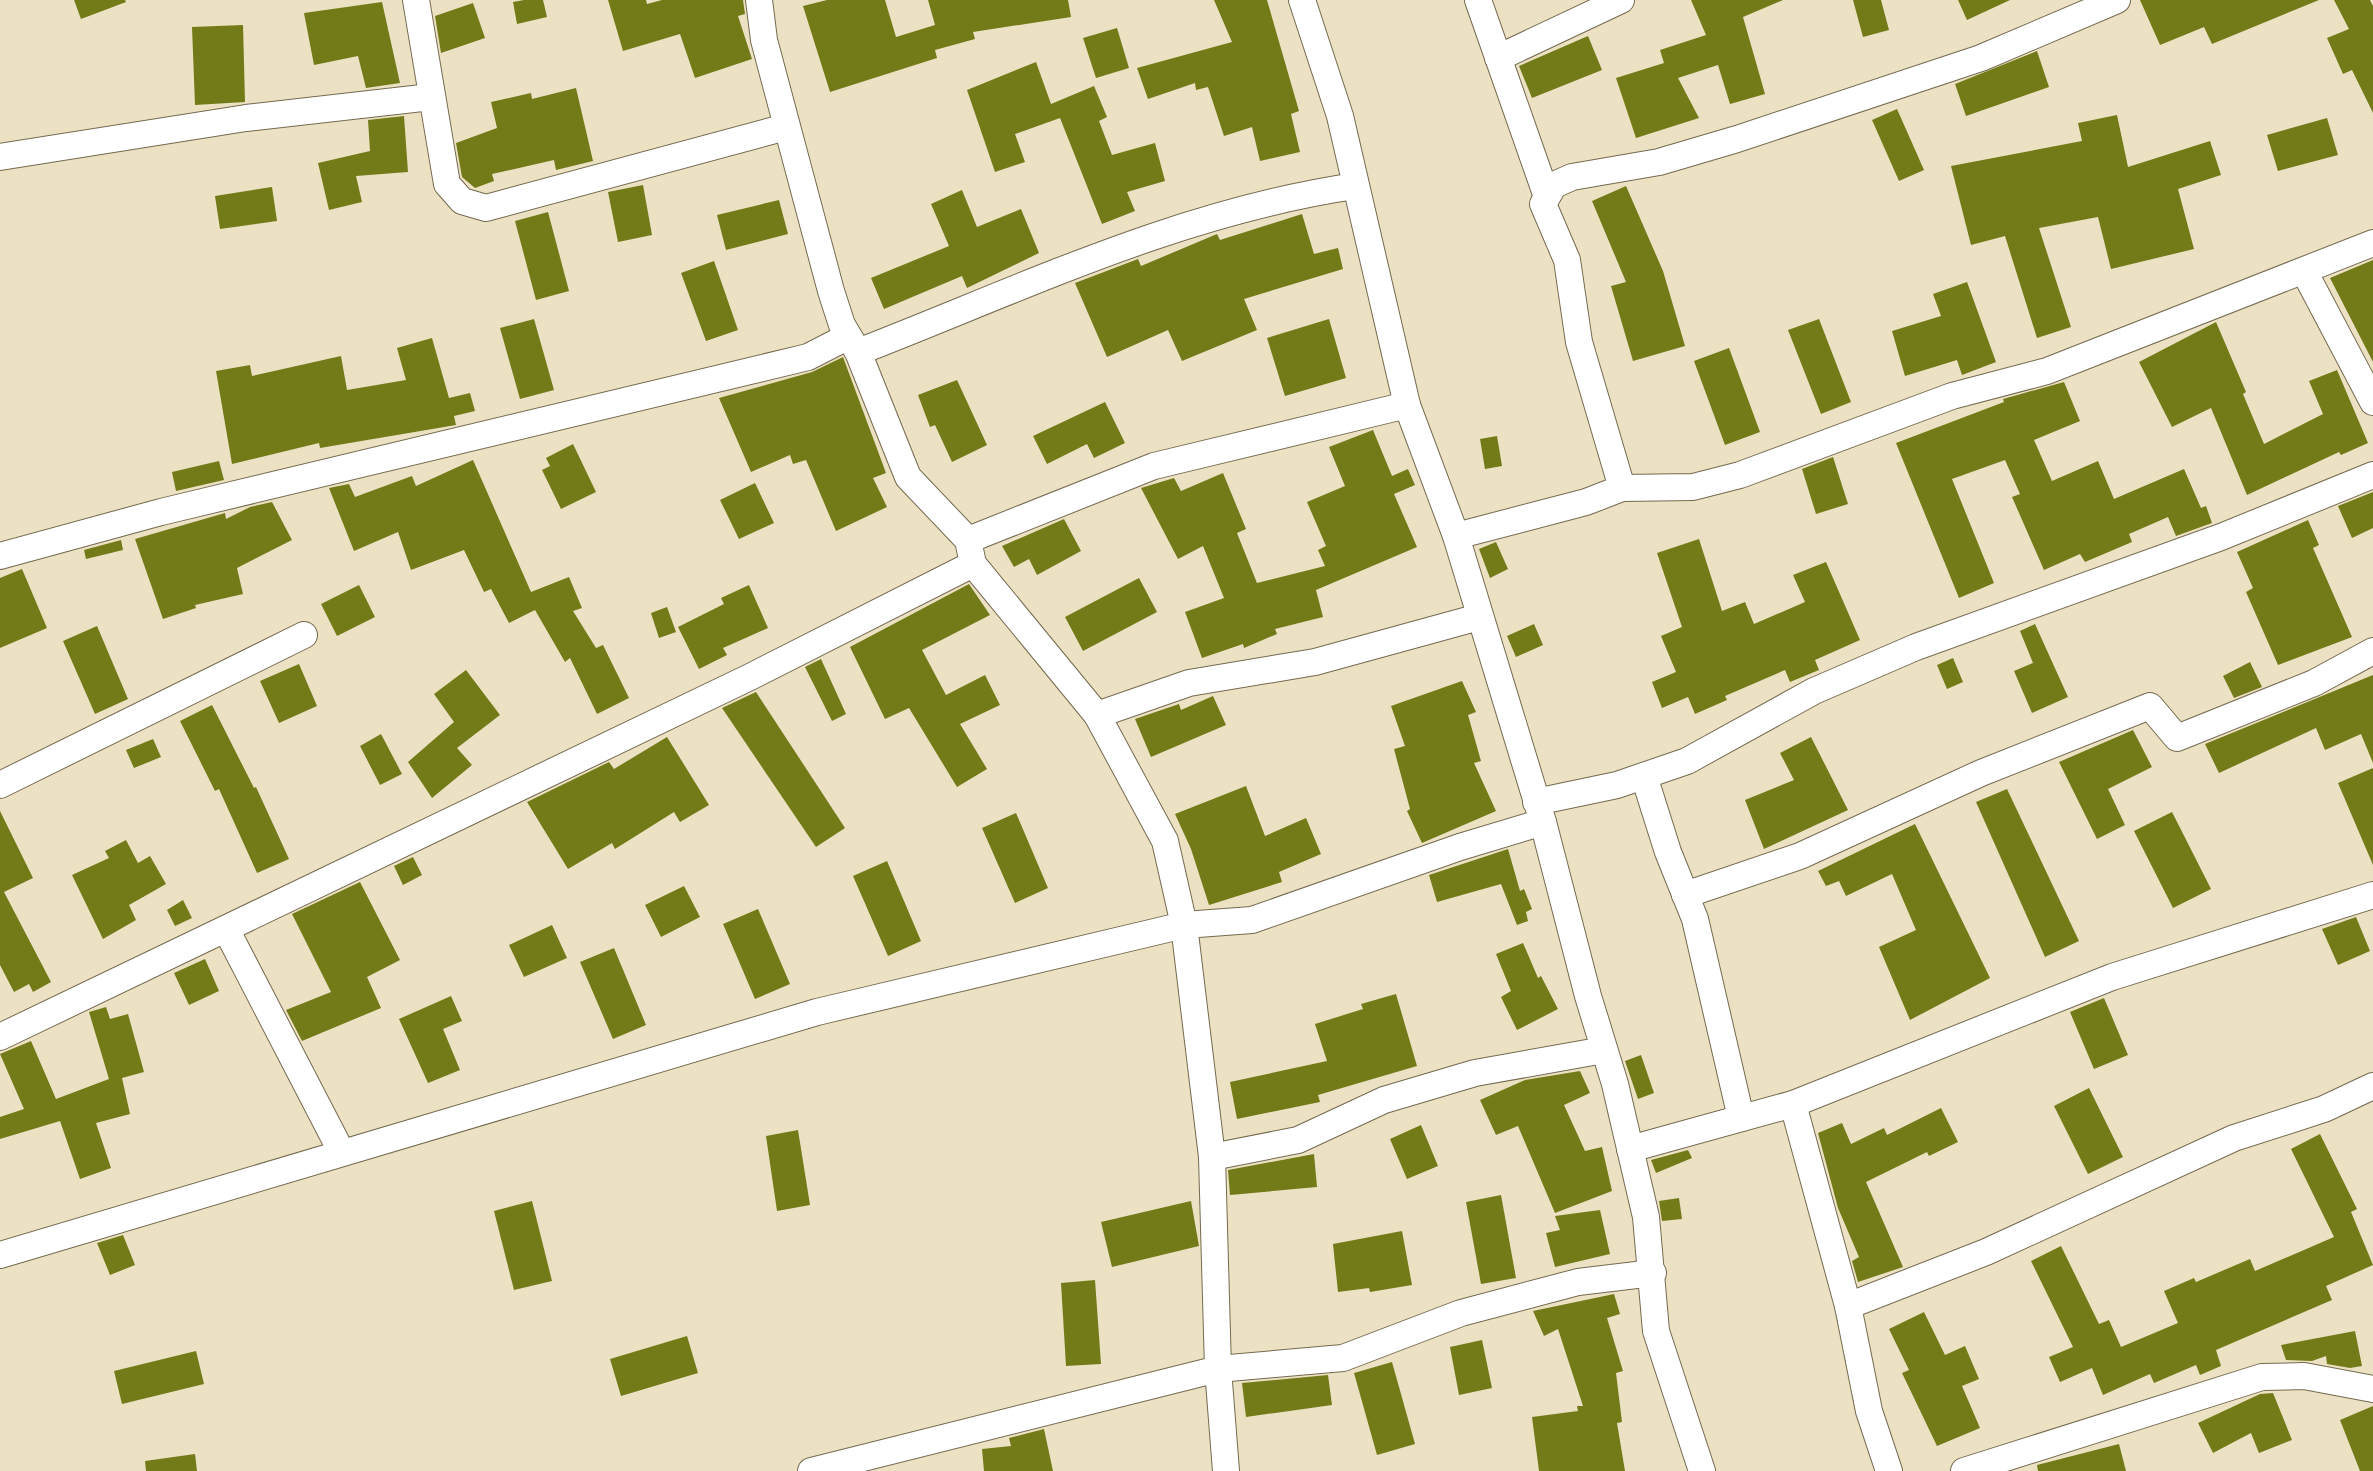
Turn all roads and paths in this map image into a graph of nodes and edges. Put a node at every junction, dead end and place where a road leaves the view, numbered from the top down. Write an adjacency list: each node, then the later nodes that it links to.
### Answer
1 (416, 0): 8 (street)
2 (759, 0): 9 (street)
3 (1302, 0): 11 (street)
4 (1478, 0): 7 (street)
5 (1621, 0): 7 (street)
6 (2117, 0): 12 (street)
7 (1498, 58): 12 (street)
8 (431, 97): 9 (street); 10 (street)
9 (786, 127): 15 (street)
10 (0, 157)
11 (1355, 186): 15 (street); 17 (street)
12 (1546, 194): 19 (street)
13 (2373, 243): 14 (street)
14 (2304, 271): 16 (street); 19 (street)
15 (852, 344): 21 (street); 22 (street)
16 (2373, 402)
17 (1407, 405): 20 (street); 21 (street)
18 (2373, 475): 27 (street)
19 (1622, 488): 20 (street)
20 (1456, 536): 23 (street)
21 (971, 552): 26 (street); 33 (street)
22 (0, 556)
23 (1479, 617): 26 (street); 29 (street)
24 (304, 635): 28 (street)
25 (2373, 651): 30 (street)
26 (1097, 715): 32 (street)
27 (1644, 776): 29 (street); 30 (street)
28 (0, 785)
29 (1540, 812): 32 (street); 35 (street)
30 (1685, 895): 38 (street)
31 (2373, 895): 37 (street)
32 (1184, 925): 40 (street); 41 (street)
33 (226, 929): 34 (street); 40 (street)
34 (0, 1037)
35 (1604, 1050): 39 (street); 41 (street)
36 (2373, 1086): 44 (street)
37 (1793, 1104): 38 (street); 44 (street)
38 (1741, 1118): 39 (street)
39 (1630, 1149): 43 (street)
40 (341, 1151): 42 (street)
41 (1212, 1157): 45 (street)
42 (0, 1255)
43 (1653, 1273): 45 (street); 49 (street)
44 (1848, 1306): 50 (street)
45 (1218, 1369): 47 (street); 48 (street)
46 (2373, 1389): 51 (street)
47 (811, 1471)
48 (1226, 1471)
49 (1702, 1471)
50 (1889, 1471)
51 (1964, 1471)

